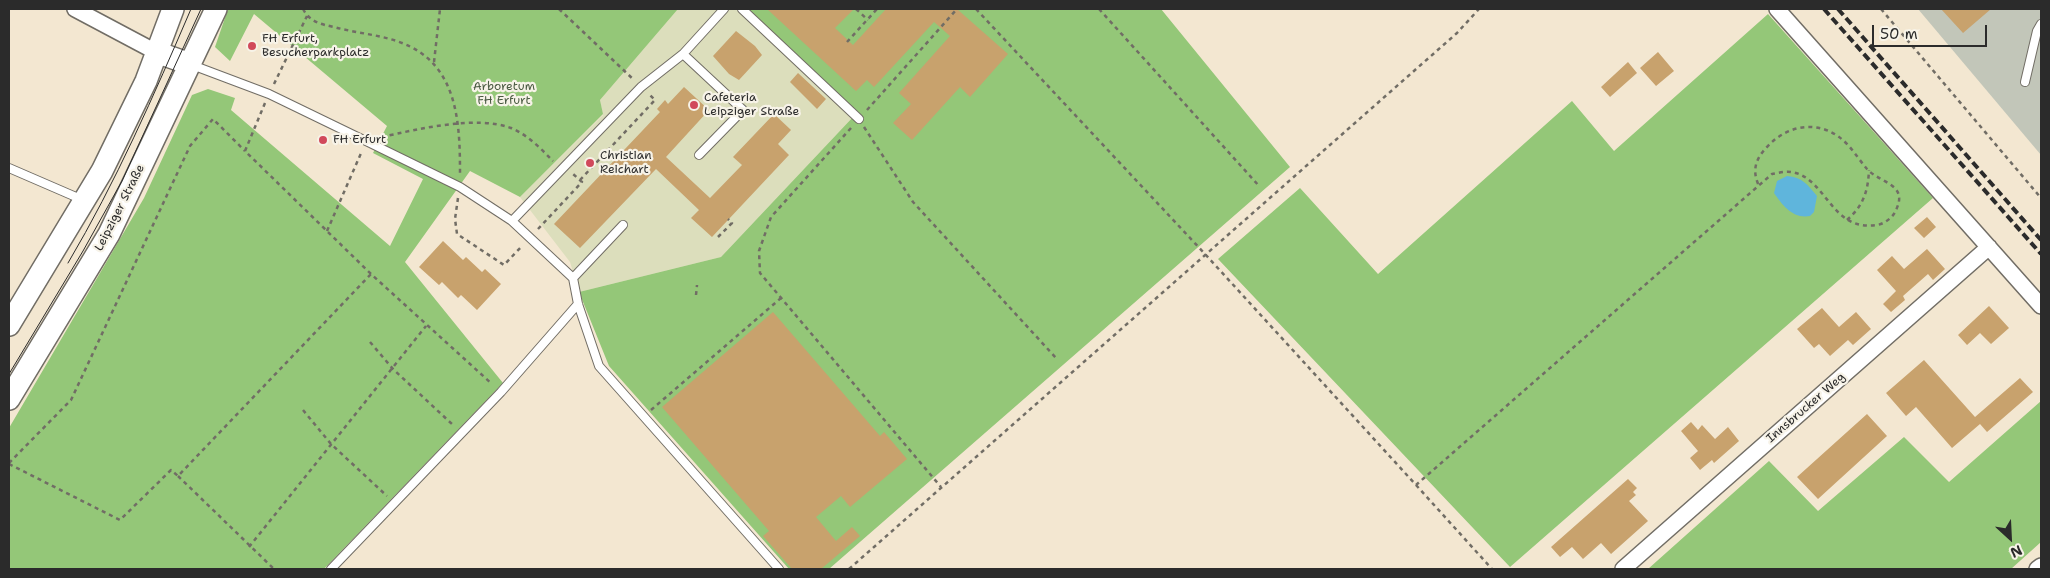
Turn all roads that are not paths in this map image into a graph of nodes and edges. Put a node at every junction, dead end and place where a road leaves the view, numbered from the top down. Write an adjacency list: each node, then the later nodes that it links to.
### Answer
1 (75, 9): 8 (street)
2 (173, 9): 8 (main road)
3 (216, 9): 10 (main road, Leipziger Straße)
4 (724, 9): 9 (lane)
5 (742, 9): 12 (lane)
6 (1777, 9): 18 (street)
7 (2041, 24): 11 (lane)
8 (156, 52): 10 (main road); 15 (main road)
9 (682, 54): 13 (lane); 16 (lane)
10 (190, 64): 16 (lane); 23 (main road, Leipziger Straße)
11 (2024, 82)
12 (859, 119)
13 (699, 155)
14 (9, 168): 15 (lane)
15 (84, 200): 22 (main road)
16 (512, 221): 19 (lane)
17 (622, 226): 19 (lane)
18 (1989, 248): 21 (street); 27 (street, Innsbrucker Weg)
19 (573, 278): 20 (lane)
20 (578, 304): 25 (lane); 26 (lane)
21 (2041, 306)
22 (9, 325)
23 (9, 400)
24 (2041, 566): 28 (street)
25 (331, 569)
26 (779, 569)
27 (1623, 569)
28 (2037, 569)

